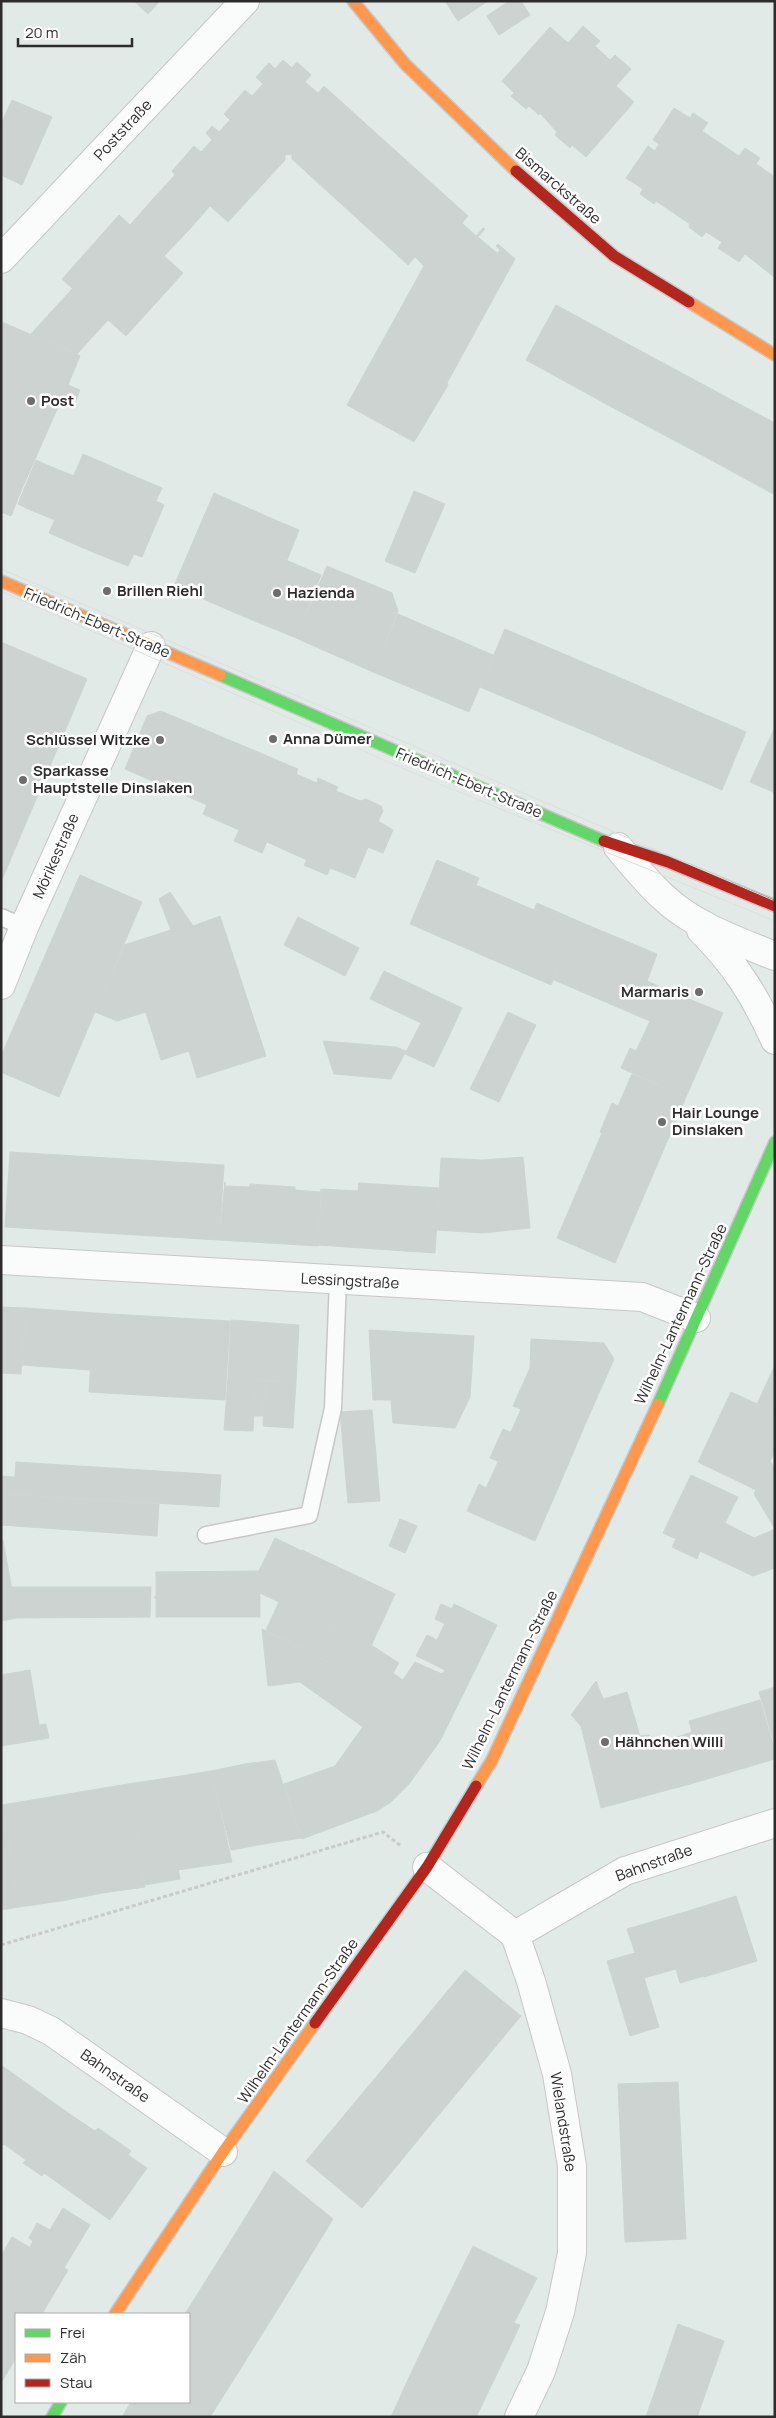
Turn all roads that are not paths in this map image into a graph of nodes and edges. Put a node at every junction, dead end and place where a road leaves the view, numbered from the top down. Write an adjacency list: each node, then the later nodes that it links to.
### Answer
1 (245, 1): 3 (street, Poststraße)
2 (353, 1): 4 (street, Bismarckstraße)
3 (1, 259)
4 (775, 355)
5 (1, 581): 6 (street, Friedrich-Ebert-Straße)
6 (150, 646): 7 (street, Friedrich-Ebert-Straße); 10 (street, Mörikestraße)
7 (618, 847): 8 (street, Friedrich-Ebert-Straße); 9 (street)
8 (775, 906)
9 (686, 915): 11 (street); 13 (street)
10 (13, 922): 12 (street, Mörikestraße)
11 (775, 956)
12 (1, 984)
13 (775, 1040)
14 (775, 1142): 17 (street, Wilhelm-Lantermann-Straße)
15 (1, 1260): 16 (street, Lessingstraße)
16 (338, 1280): 17 (street, Lessingstraße); 18 (lane)
17 (696, 1318): 20 (street, Wilhelm-Lantermann-Straße)
18 (206, 1535)
19 (775, 1824): 21 (street, Bahnstraße)
20 (427, 1866): 21 (street); 23 (street, Wilhelm-Lantermann-Straße)
21 (515, 1935): 27 (street, Wielandstraße)
22 (1, 2013): 23 (street, Bahnstraße)
23 (223, 2152): 24 (street, Wilhelm-Lantermann-Straße)
24 (116, 2313)
25 (60, 2403): 26 (street)
26 (52, 2417)
27 (519, 2417)

